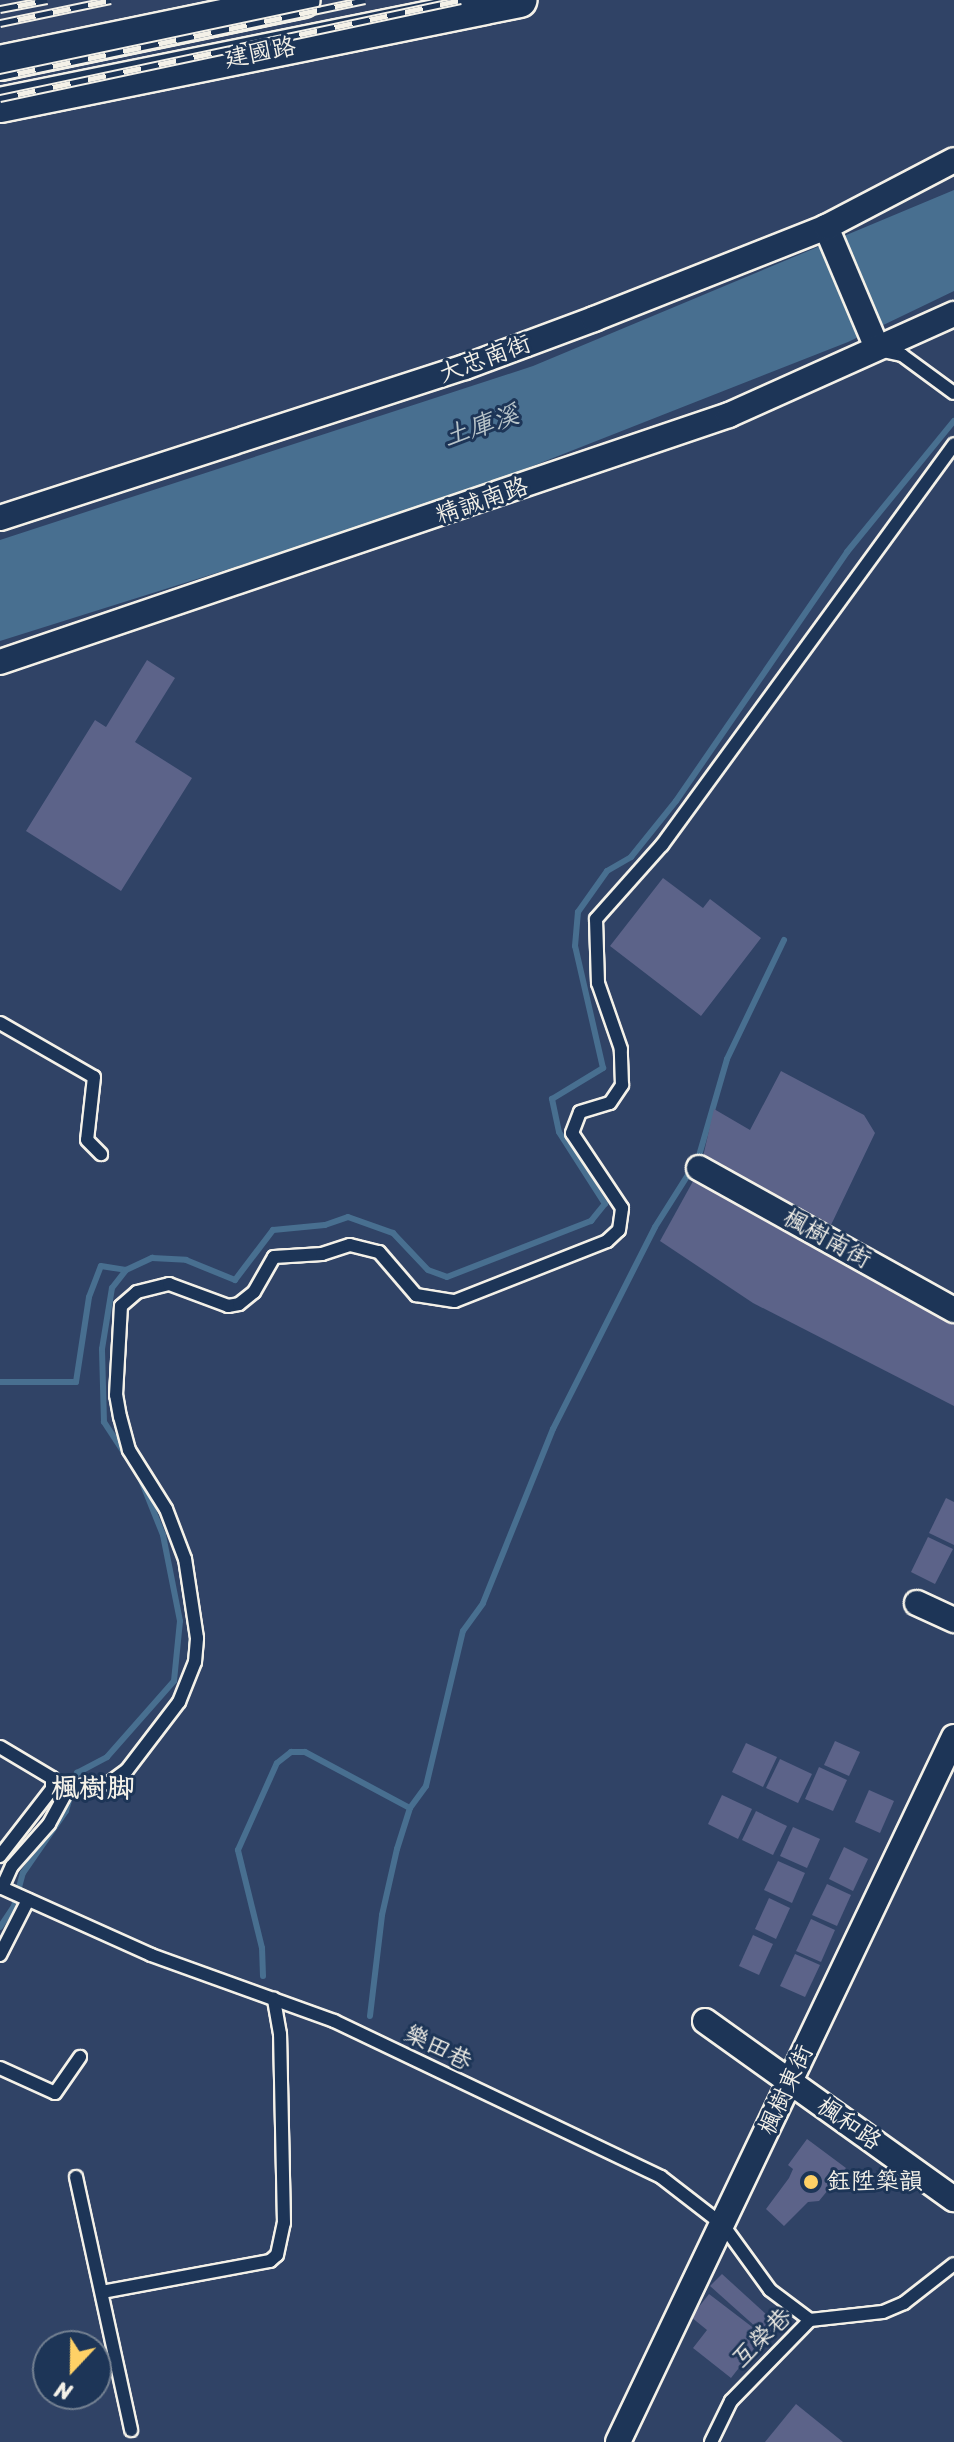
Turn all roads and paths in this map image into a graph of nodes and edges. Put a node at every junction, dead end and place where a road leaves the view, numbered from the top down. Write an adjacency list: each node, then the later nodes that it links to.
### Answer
1 (303, 0): 3 (main road, 建國路)
2 (520, 0): 4 (main road, 建國路)
3 (0, 63)
4 (0, 105)
5 (954, 160): 6 (street, 大忠南街)
6 (826, 227): 8 (street); 11 (street, 大忠南街)
7 (954, 314): 8 (street, 精誠南路)
8 (877, 347): 9 (lane); 12 (street, 精誠南路)
9 (954, 393)
10 (954, 444): 22 (lane)
11 (0, 518)
12 (0, 662)
13 (0, 1023): 14 (lane)
14 (101, 1154)
15 (699, 1168): 16 (street, 楓樹南街)
16 (954, 1310)
17 (917, 1603): 18 (street)
18 (954, 1620)
19 (954, 1737): 29 (street, 楓樹東街)
20 (0, 1747): 21 (lane)
21 (0, 1856)
22 (1, 1888): 23 (lane, 樂田巷)
23 (28, 1900): 24 (lane); 25 (lane, 樂田巷)
24 (0, 1955)
25 (274, 1999): 32 (lane, 樂田巷); 34 (lane)
26 (705, 2021): 29 (street, 楓和路)
27 (80, 2057): 28 (lane)
28 (0, 2068)
29 (789, 2082): 31 (street, 楓和路); 32 (street, 楓樹東街)
30 (76, 2177): 34 (lane)
31 (954, 2199)
32 (723, 2225): 35 (lane, 樂田巷); 37 (street, 楓樹東街)
33 (954, 2264): 35 (lane, 互榮巷)
34 (102, 2292): 36 (lane)
35 (810, 2320): 38 (lane, 互榮巷)
36 (131, 2430)
37 (618, 2442)
38 (711, 2442)

